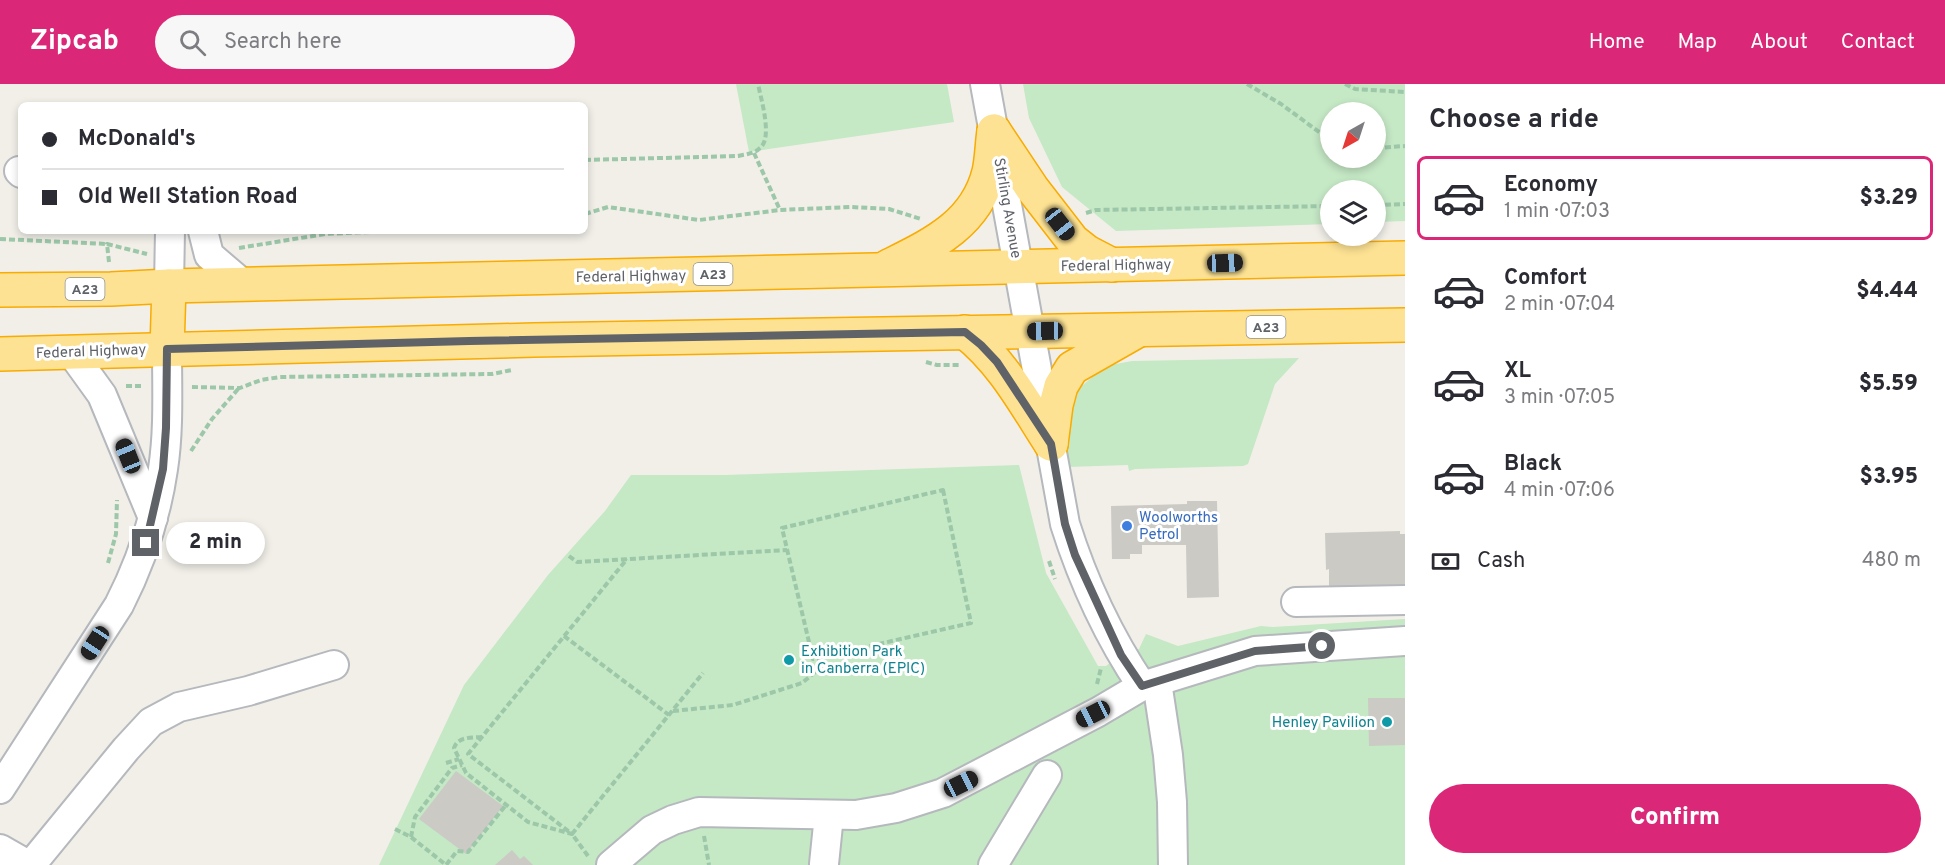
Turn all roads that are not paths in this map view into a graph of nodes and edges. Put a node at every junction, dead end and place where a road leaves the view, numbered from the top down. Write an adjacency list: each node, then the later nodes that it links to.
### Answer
1 (985, 84): 2 (street, Stirling Avenue)
2 (994, 130): 6 (highway); 7 (street, Stirling Avenue); 8 (highway)
3 (170, 234): 10 (street)
4 (204, 234): 9 (street)
5 (1405, 258): 6 (highway, Federal Highway / A23)
6 (1112, 265): 7 (highway, Federal Highway / A23)
7 (1019, 268): 8 (highway, Federal Highway / A23); 14 (street, Stirling Avenue)
8 (880, 271): 9 (highway, Federal Highway / A23)
9 (243, 284): 10 (highway, Federal Highway / A23)
10 (170, 286): 11 (highway, Federal Highway / A23); 16 (highway)
11 (0, 290)
12 (1405, 325): 13 (highway, Federal Highway / A23)
13 (1138, 330): 14 (highway, Federal Highway / A23); 19 (highway)
14 (1030, 331): 15 (highway, Federal Highway / A23); 19 (street, Stirling Avenue)
15 (965, 332): 16 (highway, Federal Highway / A23); 19 (highway)
16 (167, 349): 17 (highway, Federal Highway / A23); 20 (street)
17 (71, 352): 18 (highway, Federal Highway / A23); 20 (street)
18 (0, 354)
19 (1051, 444): 25 (street, Stirling Avenue)
20 (153, 518): 27 (street)
21 (1405, 600): 22 (street)
22 (1296, 602)
23 (1405, 640): 25 (street)
24 (334, 664): 31 (street)
25 (1150, 684): 28 (street); 34 (street)
26 (1047, 775): 33 (street)
27 (0, 789)
28 (829, 815): 30 (street); 32 (street)
29 (0, 849): 31 (street)
30 (600, 862)
31 (30, 865)
32 (819, 865)
33 (993, 865)
34 (1173, 865)

